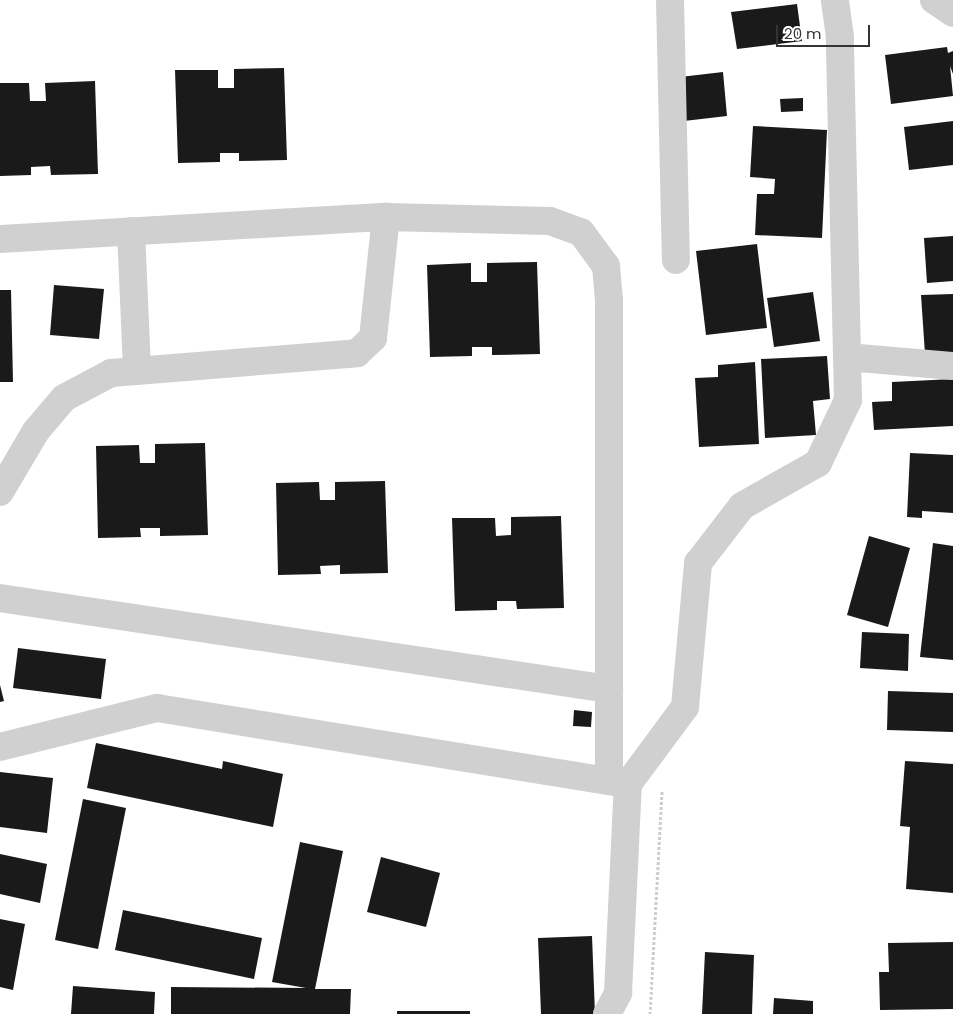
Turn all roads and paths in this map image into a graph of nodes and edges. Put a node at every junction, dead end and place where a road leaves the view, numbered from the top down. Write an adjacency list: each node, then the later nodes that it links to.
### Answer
1 (670, 0): 8 (street)
2 (835, 0): 9 (street)
3 (934, 0): 4 (street)
4 (953, 12)
5 (386, 217): 6 (street); 11 (street); 14 (street)
6 (131, 231): 7 (street); 11 (street)
7 (0, 239)
8 (676, 260)
9 (847, 357): 10 (street); 16 (street)
10 (953, 366)
11 (137, 371): 12 (street)
12 (0, 492)
13 (0, 598): 14 (street)
14 (609, 690): 16 (street)
15 (0, 747): 16 (street)
16 (619, 782): 18 (street)
17 (662, 784): 19 (path)
18 (607, 1014)
19 (650, 1014)

